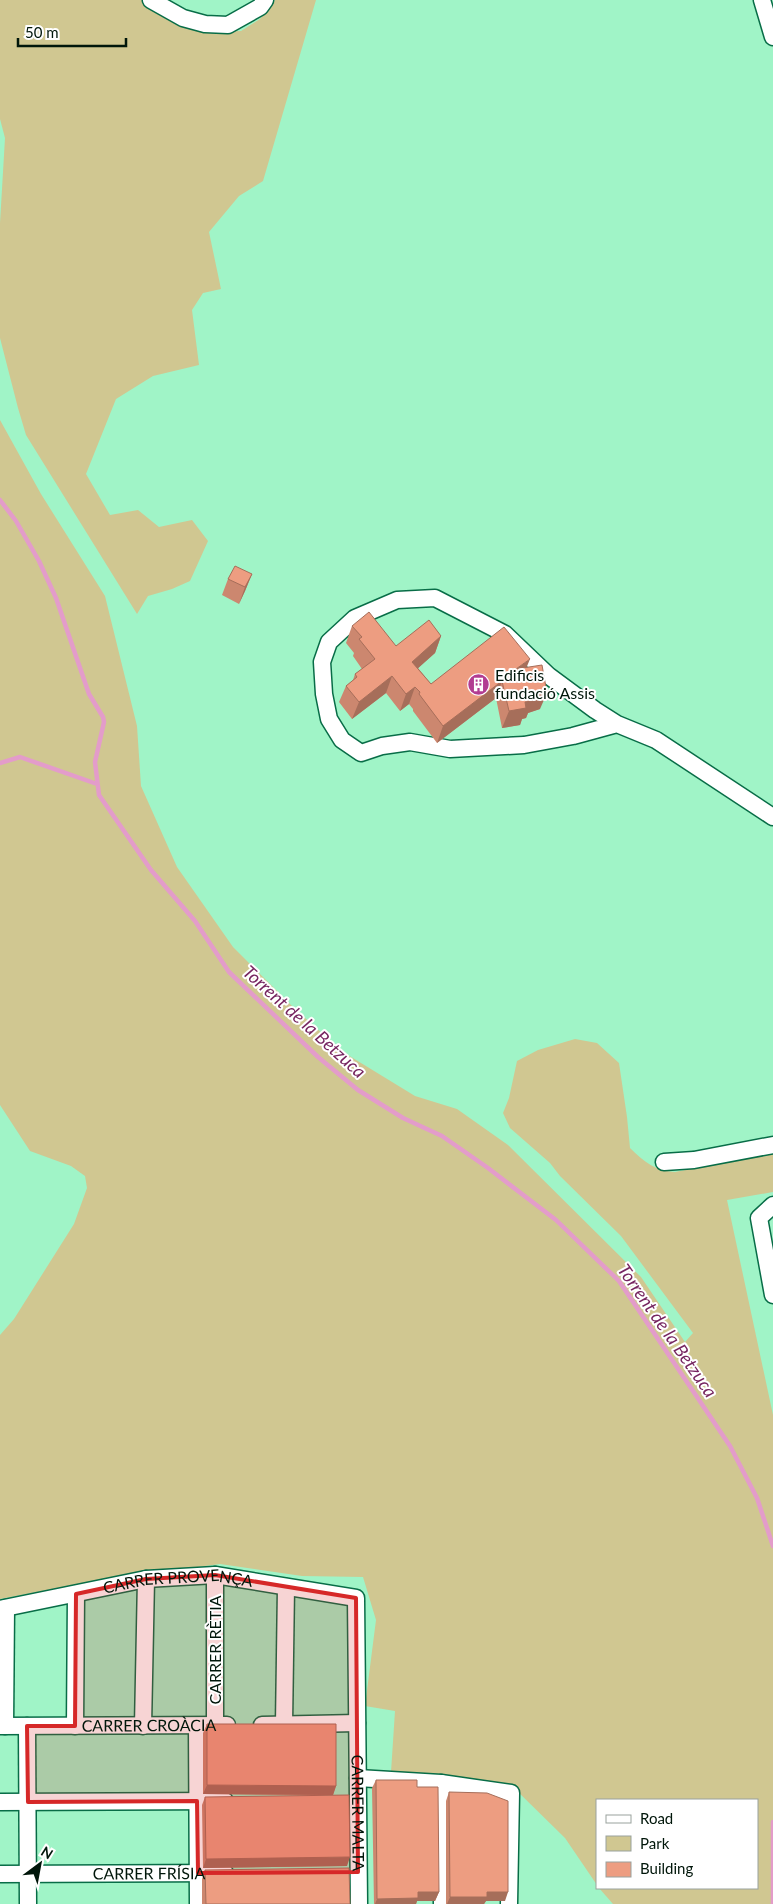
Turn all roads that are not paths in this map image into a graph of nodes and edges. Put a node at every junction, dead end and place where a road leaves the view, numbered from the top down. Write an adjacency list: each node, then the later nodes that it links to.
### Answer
1 (151, 0): 2 (street)
2 (265, 0)
3 (762, 0): 4 (street)
4 (773, 38)
5 (617, 724): 5 (street); 6 (street)
6 (773, 816)
7 (773, 1145): 8 (street)
8 (664, 1162)
9 (773, 1205): 10 (street)
10 (773, 1295)
11 (215, 1575): 12 (street, CARRER PROVENÇA); 13 (street, CARRER PROVENÇA); 19 (street, CARRER RÈTIA)
12 (146, 1579): 14 (street, CARRER PROVENÇA); 23 (street)
13 (286, 1587): 15 (street, CARRER PROVENÇA); 18 (street)
14 (76, 1594): 16 (street, CARRER PROVENÇA); 22 (street)
15 (356, 1598): 17 (street, CARRER MALTA)
16 (3, 1609): 20 (street)
17 (357, 1723): 18 (street, CARRER CROÀCIA); 25 (street, CARRER MALTA)
18 (284, 1724): 19 (street, CARRER CROÀCIA)
19 (216, 1725): 24 (street, CARRER CROÀCIA)
20 (2, 1726): 21 (street, CARRER CROÀCIA)
21 (27, 1726): 22 (street, CARRER CROÀCIA); 32 (street)
22 (75, 1726): 23 (street, CARRER CROÀCIA)
23 (143, 1726): 24 (street, CARRER CROÀCIA)
24 (197, 1726): 30 (street)
25 (358, 1778): 26 (street); 28 (street, CARRER MALTA)
26 (441, 1783): 42 (street); 43 (street)
27 (338, 1799): 28 (street)
28 (357, 1799): 34 (street, CARRER MALTA)
29 (244, 1800): 30 (street)
30 (197, 1801): 32 (street); 38 (street)
31 (0, 1802): 32 (street)
32 (28, 1802): 37 (street)
33 (340, 1872): 34 (street)
34 (358, 1872): 41 (street, CARRER MALTA)
35 (245, 1873): 38 (street, CARRER FRÍSIA)
36 (0, 1874): 37 (street, CARRER FRÍSIA)
37 (28, 1874): 38 (street, CARRER FRÍSIA); 39 (street)
38 (198, 1874): 40 (street)
39 (28, 1904)
40 (198, 1904)
41 (359, 1904)
42 (442, 1904)
43 (509, 1904)

